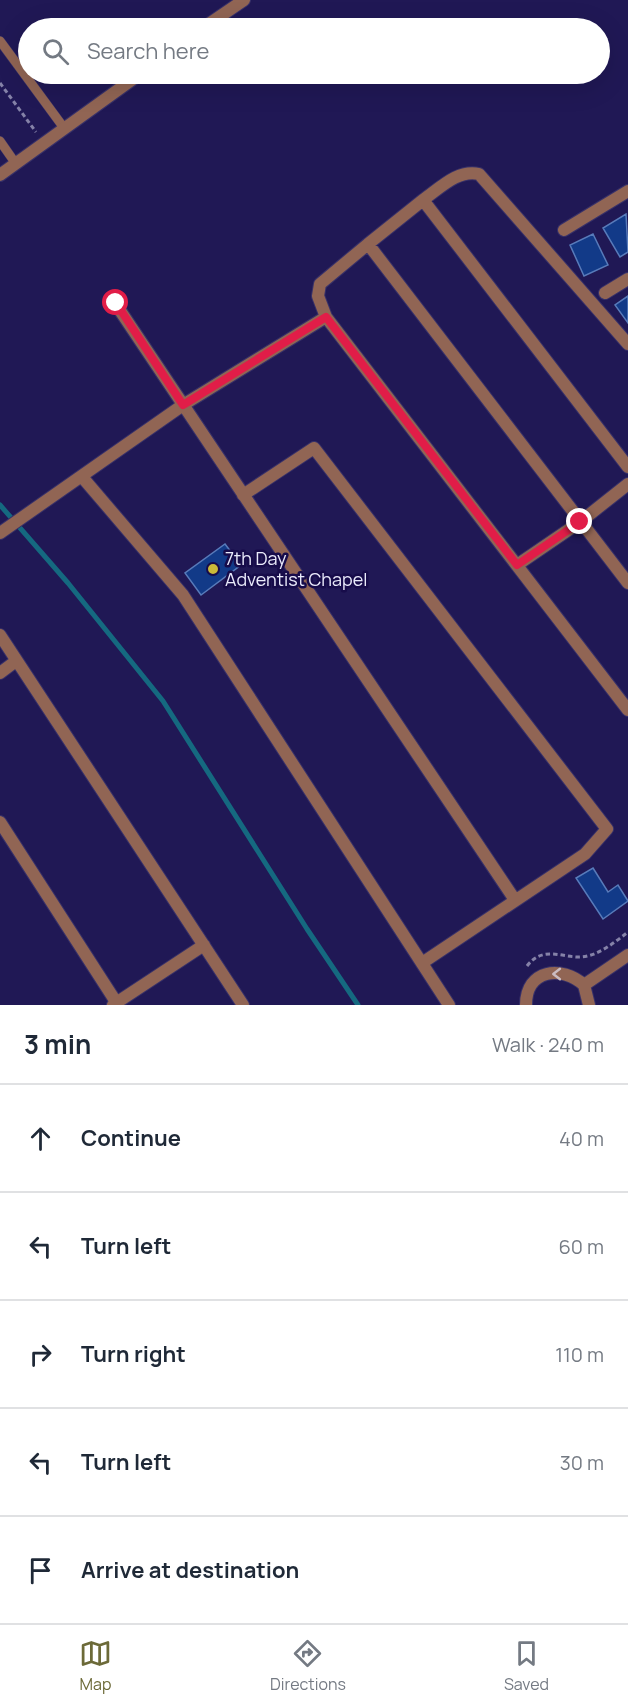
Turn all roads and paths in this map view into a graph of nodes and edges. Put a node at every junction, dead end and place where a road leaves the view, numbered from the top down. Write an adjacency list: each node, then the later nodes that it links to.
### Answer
1 (244, 0): 2 (street)
2 (218, 18)
3 (0, 41): 4 (lane)
4 (18, 65)
5 (0, 83): 10 (path)
6 (32, 84): 8 (lane)
7 (126, 84): 8 (street)
8 (64, 128): 10 (street)
9 (0, 141): 11 (lane)
10 (44, 143): 11 (street)
11 (16, 164): 12 (street)
12 (0, 175)
13 (628, 191): 15 (street)
14 (423, 200): 16 (street); 21 (street); 23 (street)
15 (564, 230)
16 (368, 244): 20 (street); 27 (street)
17 (628, 279): 18 (street)
18 (605, 294)
19 (116, 303): 22 (street)
20 (326, 317): 22 (street); 29 (street)
21 (628, 344)
22 (183, 405): 24 (street); 26 (street)
23 (628, 467)
24 (82, 478): 28 (street); 39 (street)
25 (628, 483): 27 (street)
26 (243, 495): 36 (street); 36 (street)
27 (580, 522): 29 (street); 30 (street)
28 (0, 533)
29 (517, 565): 34 (street)
30 (628, 583)
31 (0, 634): 32 (street)
32 (16, 661): 33 (street); 37 (street)
33 (0, 673)
34 (628, 710)
35 (0, 822): 41 (street)
36 (515, 900): 39 (street)
37 (204, 945): 41 (street); 42 (street)
38 (628, 955): 40 (street)
39 (422, 963): 43 (street)
40 (584, 985): 44 (street, one-way to 44); 45 (street)
41 (116, 1004)
42 (243, 1005)
43 (449, 1005)
44 (526, 1005)
45 (589, 1005)

